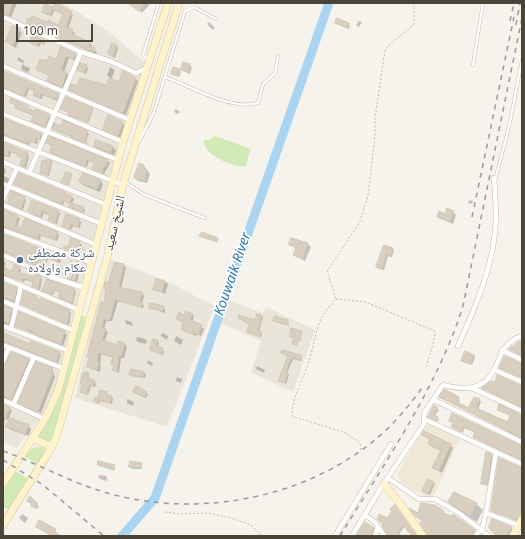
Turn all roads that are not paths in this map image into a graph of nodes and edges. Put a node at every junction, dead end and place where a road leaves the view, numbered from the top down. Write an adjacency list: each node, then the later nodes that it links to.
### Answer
1 (159, 3): 10 (lane)
2 (168, 3): 10 (main road, الشيخ سعيد)
3 (179, 3): 11 (main road, الشيخ سعيد)
4 (483, 3): 12 (lane)
5 (4, 19): 7 (street)
6 (216, 19): 14 (lane)
7 (81, 52): 10 (street); 16 (street)
8 (278, 56): 14 (lane)
9 (522, 60): 32 (lane)
10 (149, 63): 11 (main road); 19 (main road, الشيخ سعيد)
11 (160, 64): 25 (main road, الشيخ سعيد)
12 (473, 65)
13 (3, 66): 16 (street)
14 (165, 77): 25 (lane)
15 (3, 91): 17 (street)
16 (63, 92): 17 (street); 19 (street)
17 (54, 112): 20 (street); 22 (street)
18 (3, 114): 20 (street)
19 (130, 120): 22 (main road, الشيخ سعيد)
20 (46, 132): 23 (street); 24 (street)
21 (3, 138): 23 (street)
22 (123, 142): 24 (main road, الشيخ سعيد)
23 (38, 152): 28 (street); 30 (street)
24 (118, 160): 30 (main road, الشيخ سعيد)
25 (130, 160): 31 (main road, الشيخ سعيد)
26 (3, 162): 27 (street)
27 (17, 168): 28 (street); 33 (street)
28 (29, 173): 36 (street)
29 (494, 178): 32 (street)
30 (112, 181): 31 (street); 36 (main road, الشيخ سعيد)
31 (124, 183): 37 (lane); 74 (main road, الشيخ سعيد)
32 (494, 184): 54 (street)
33 (6, 185): 34 (street); 38 (street)
34 (3, 199)
35 (3, 205): 40 (street)
36 (107, 205): 38 (main road, الشيخ سعيد)
37 (205, 218)
38 (102, 224): 40 (main road, الشيخ سعيد)
39 (3, 230): 42 (street)
40 (97, 245): 42 (main road, الشيخ سعيد)
41 (3, 255): 45 (street)
42 (92, 263): 45 (main road, الشيخ سعيد)
43 (3, 278): 44 (street)
44 (21, 286): 47 (street); 48 (street)
45 (85, 288): 48 (main road, الشيخ سعيد)
46 (3, 302): 47 (street)
47 (16, 307): 50 (street); 51 (street)
48 (79, 310): 51 (main road, الشيخ سعيد)
49 (3, 326): 50 (street)
50 (11, 329): 57 (street)
51 (74, 331): 57 (main road, الشيخ سعيد)
52 (522, 336): 56 (street)
53 (3, 345): 55 (street)
54 (458, 346)
55 (9, 348): 58 (street); 60 (street)
56 (502, 350): 59 (street); 62 (street)
57 (69, 351): 61 (main road, الشيخ سعيد)
58 (34, 357): 61 (street); 67 (street)
59 (522, 360)
60 (3, 361)
61 (65, 369): 69 (main road, الشيخ سعيد)
62 (495, 370): 63 (street); 64 (street)
63 (522, 382)
64 (470, 388): 66 (street); 68 (street)
65 (3, 400): 67 (street)
66 (434, 400): 70 (street); 72 (street)
67 (14, 405): 69 (street)
68 (522, 411)
69 (45, 419): 71 (main road, الشيخ سعيد)
70 (424, 419): 75 (street); 77 (street)
71 (32, 438): 74 (main road); 78 (main road, الشيخ سعيد)
72 (522, 442)
73 (390, 444): 86 (street)
74 (52, 447): 80 (main road, الشيخ سعيد)
75 (496, 452): 76 (street); 79 (street)
76 (522, 464)
77 (386, 481): 81 (street); 85 (street); 90 (main road)
78 (3, 484)
79 (486, 513): 82 (street); 85 (street)
80 (6, 515): 83 (main road, الشيخ سعيد)
81 (365, 516): 84 (street); 87 (street)
82 (521, 524): 93 (main road)
83 (3, 525)
84 (378, 527): 88 (street); 89 (street)
85 (482, 529): 91 (street); 92 (street)
86 (335, 536)
87 (352, 536)
88 (375, 536)
89 (384, 536)
90 (422, 536)
91 (474, 536)
92 (489, 536)
93 (513, 536)

